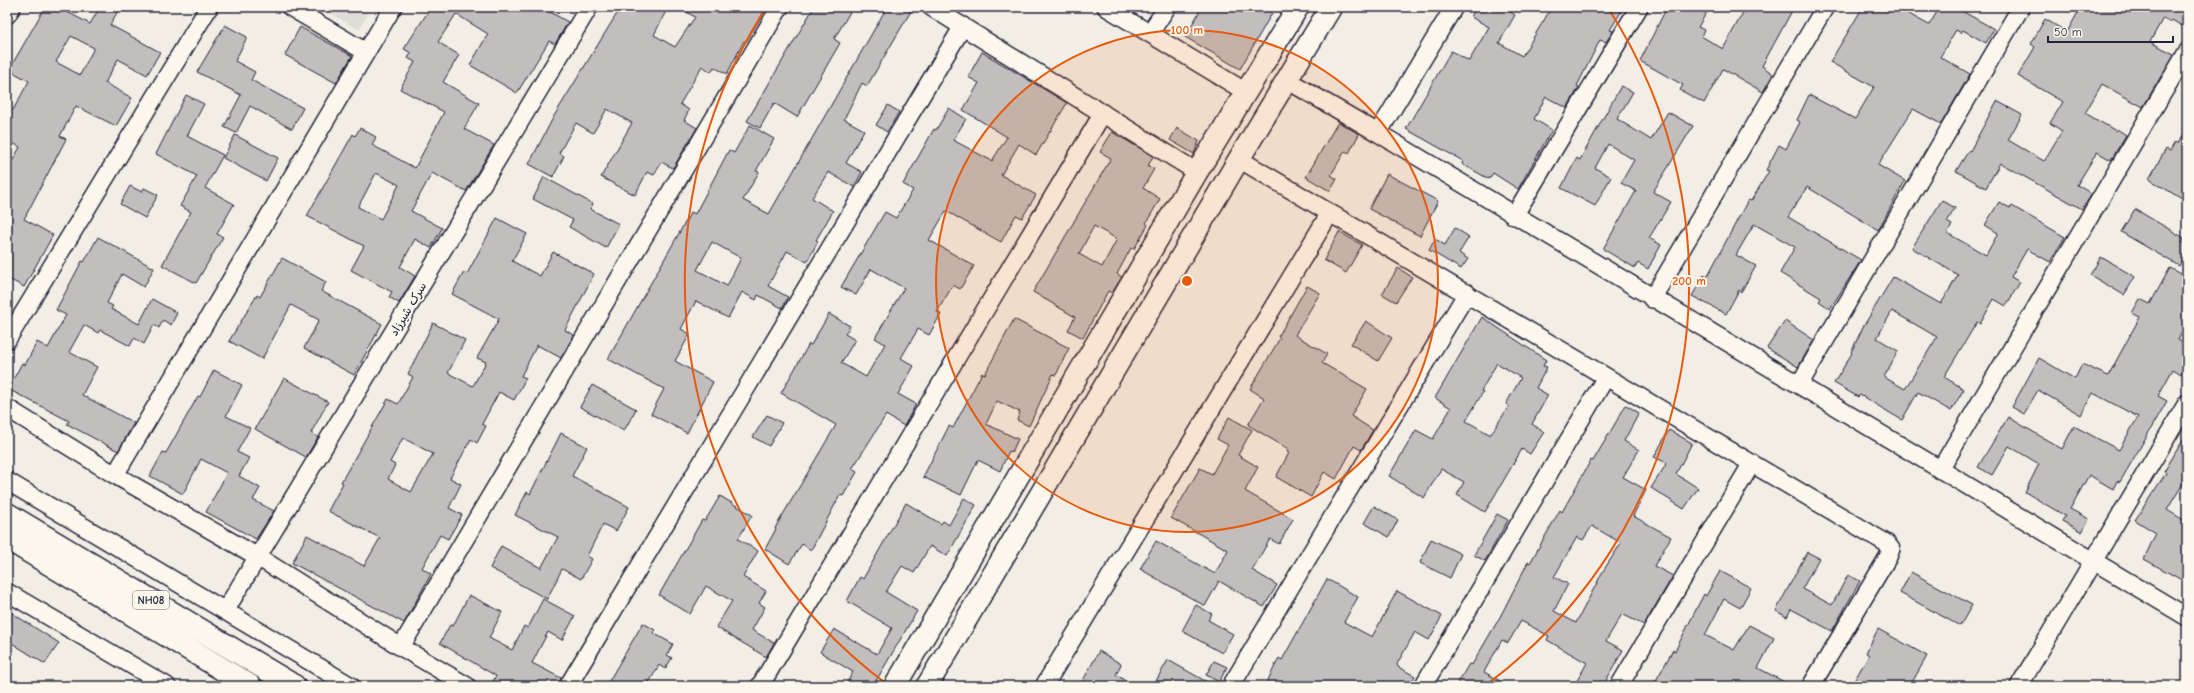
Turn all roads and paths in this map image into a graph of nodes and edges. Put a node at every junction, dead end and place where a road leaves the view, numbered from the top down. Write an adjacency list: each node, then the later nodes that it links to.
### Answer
1 (12, 7): 16 (street)
2 (209, 7): 33 (street)
3 (290, 7): 19 (street)
4 (392, 7): 19 (street)
5 (589, 7): 44 (street, سرک شیرزاد)
6 (780, 7): 49 (street)
7 (931, 7): 17 (street)
8 (1106, 7): 18 (street)
9 (1166, 7): 18 (street)
10 (1298, 7): 22 (street)
11 (1331, 7): 21 (street)
12 (1454, 7): 24 (street)
13 (1639, 7): 29 (street)
14 (1824, 7): 32 (street)
15 (2021, 7): 35 (street)
16 (7, 15)
17 (963, 26): 23 (street); 55 (street)
18 (1150, 33): 22 (street)
19 (366, 52): 40 (street)
20 (2187, 52): 39 (street)
21 (1287, 80): 24 (street); 25 (street)
22 (1246, 92): 26 (street)
23 (1103, 113): 26 (street); 56 (street)
24 (1378, 133): 29 (street)
25 (1239, 159): 28 (street); 30 (street)
26 (1197, 172): 27 (street)
27 (1178, 205): 30 (street); 57 (street)
28 (1330, 213): 31 (street); 59 (street)
29 (1514, 216): 32 (street)
30 (1203, 220): 58 (street)
31 (1467, 293): 34 (street); 60 (street)
32 (1652, 299): 35 (street)
33 (7, 340)
34 (1606, 377): 38 (street); 61 (street)
35 (1799, 385): 39 (street)
36 (2187, 403): 45 (street)
37 (7, 408): 40 (street)
38 (1752, 463): 62 (street); 63 (street)
39 (1940, 470): 45 (street)
40 (115, 475): 44 (street)
41 (7, 482): 47 (street)
42 (7, 514): 52 (highway, NH08)
43 (7, 538): 51 (highway, NH08)
44 (258, 557): 47 (street, سرک شیرزاد); 49 (street)
45 (2093, 561): 48 (street); 64 (street)
46 (7, 592): 50 (street)
47 (226, 611): 53 (street)
48 (2187, 617)
49 (401, 647): 54 (street)
50 (166, 686)
51 (250, 686)
52 (294, 686)
53 (352, 686)
54 (467, 686)
55 (568, 686)
56 (760, 686)
57 (895, 686)
58 (927, 686)
59 (1044, 686)
60 (1231, 686)
61 (1423, 686)
62 (1619, 686)
63 (1812, 686)
64 (2018, 686)

